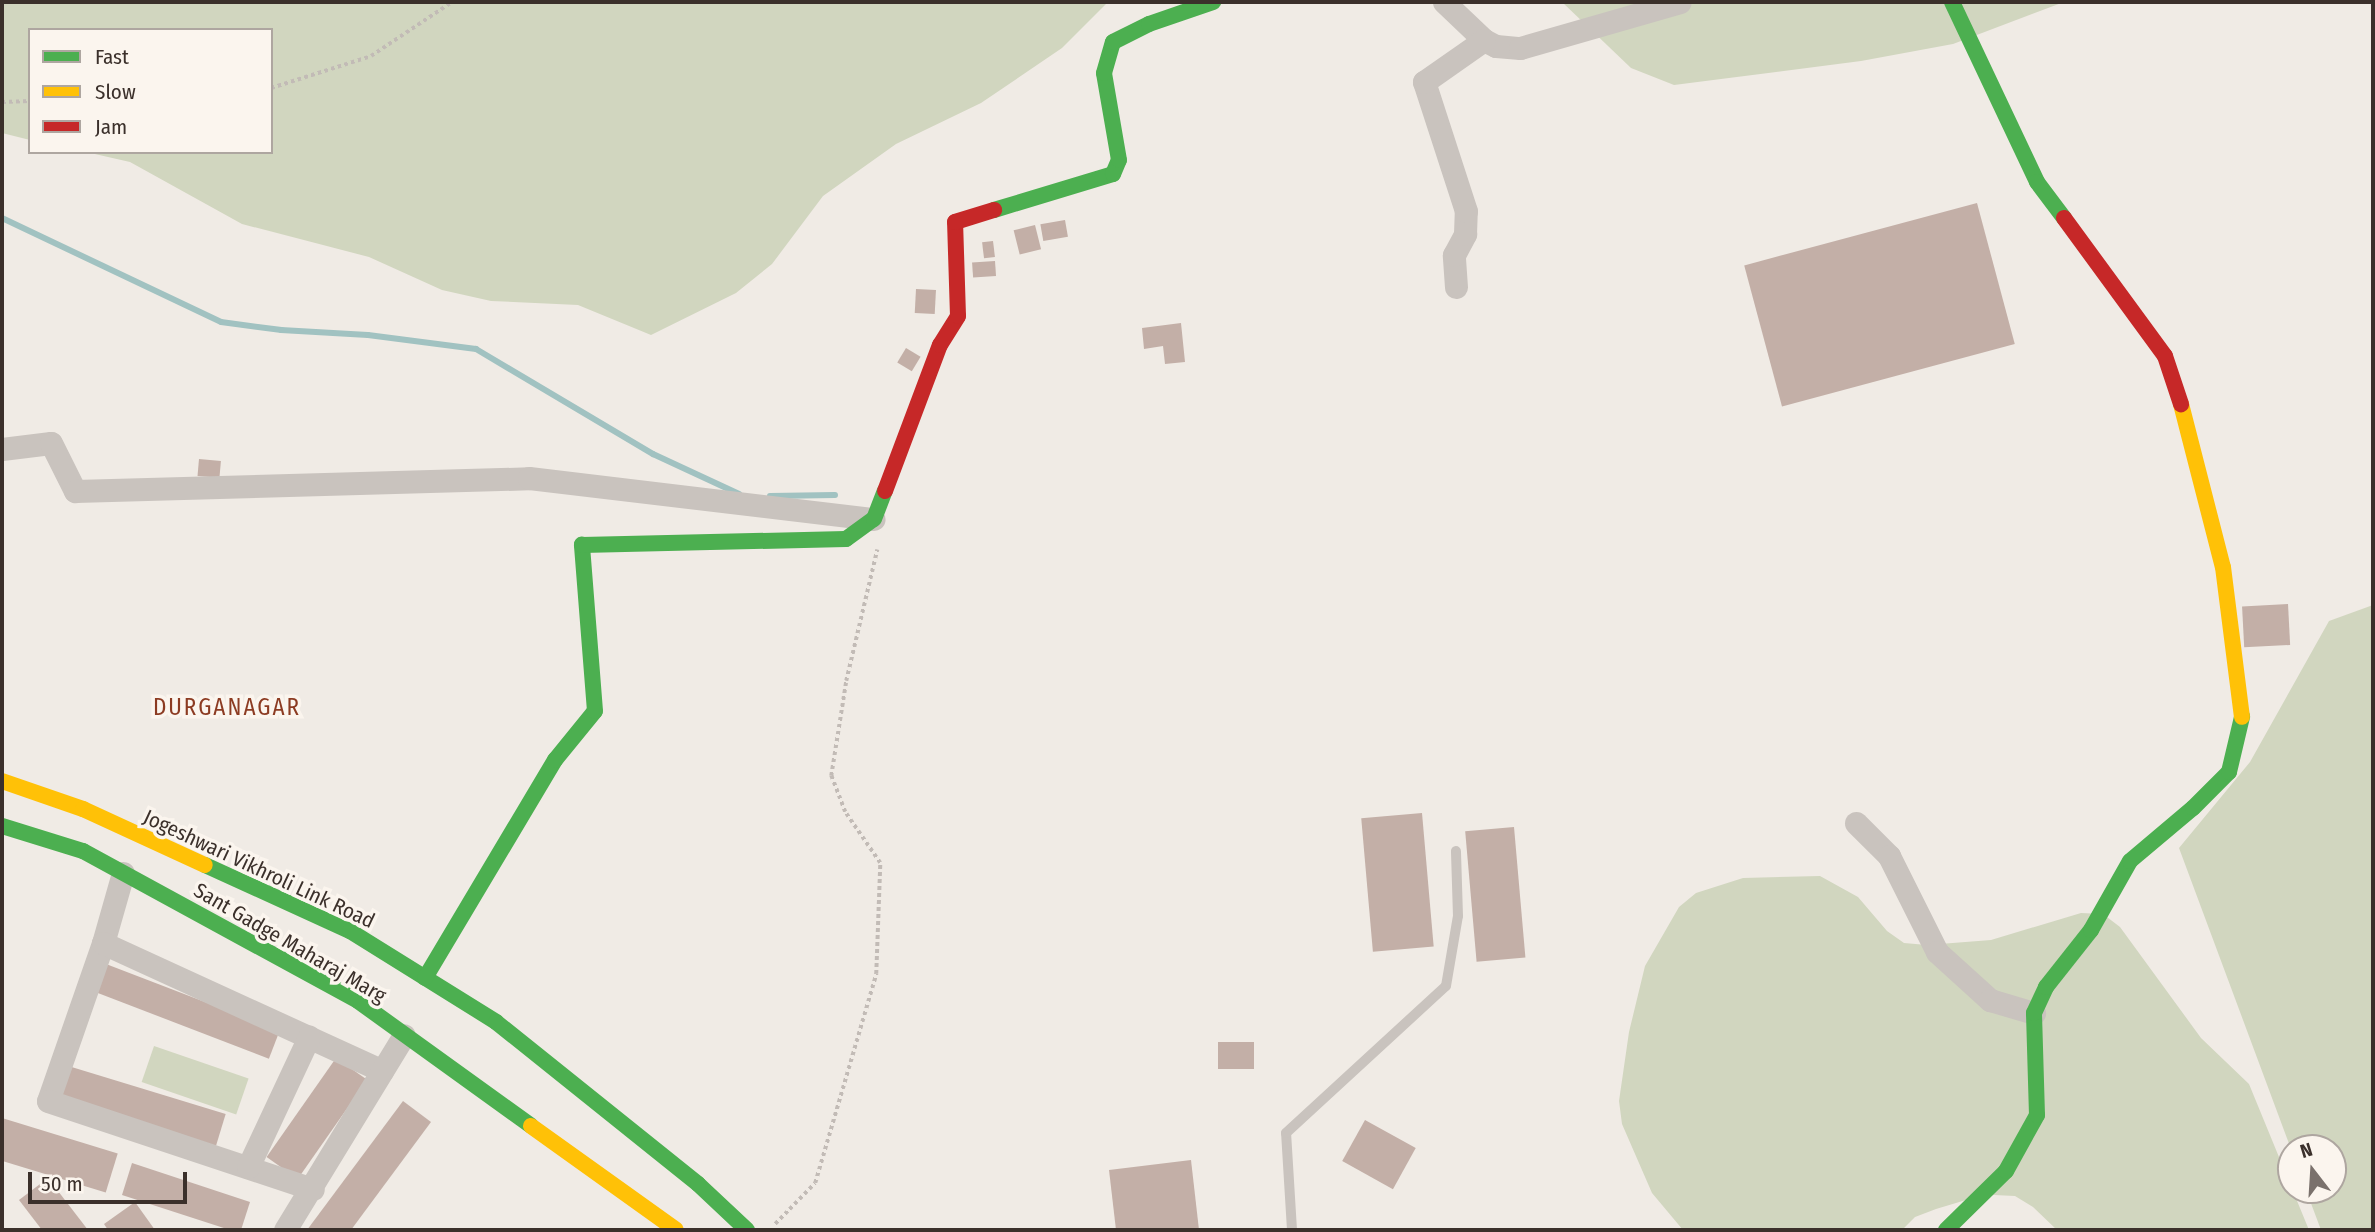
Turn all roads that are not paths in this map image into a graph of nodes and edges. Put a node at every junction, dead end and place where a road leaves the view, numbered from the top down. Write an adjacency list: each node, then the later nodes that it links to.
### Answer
1 (1213, 2): 8 (street)
2 (1444, 2): 5 (street)
3 (1680, 2): 5 (street)
4 (1952, 2): 16 (street)
5 (1485, 40): 6 (street)
6 (1456, 287)
7 (2, 449): 8 (street)
8 (874, 519): 15 (street)
9 (2, 781): 15 (street, Jogeshwari Vikhroli Link Road)
10 (1856, 823): 16 (street)
11 (2, 826): 13 (street, Sant Gadge Maharaj Marg)
12 (1456, 852): 25 (lane)
13 (123, 873): 14 (street); 17 (street, Sant Gadge Maharaj Marg)
14 (103, 943): 18 (street); 20 (street)
15 (425, 978): 24 (street, Jogeshwari Vikhroli Link Road)
16 (2034, 1013): 26 (street)
17 (404, 1035): 19 (street); 23 (street, Sant Gadge Maharaj Marg)
18 (309, 1037): 19 (street); 20 (street)
19 (382, 1071): 21 (street)
20 (248, 1167): 21 (street)
21 (313, 1189): 22 (street)
22 (285, 1230)
23 (676, 1230)
24 (747, 1230)
25 (1292, 1230)
26 (1946, 1230)

